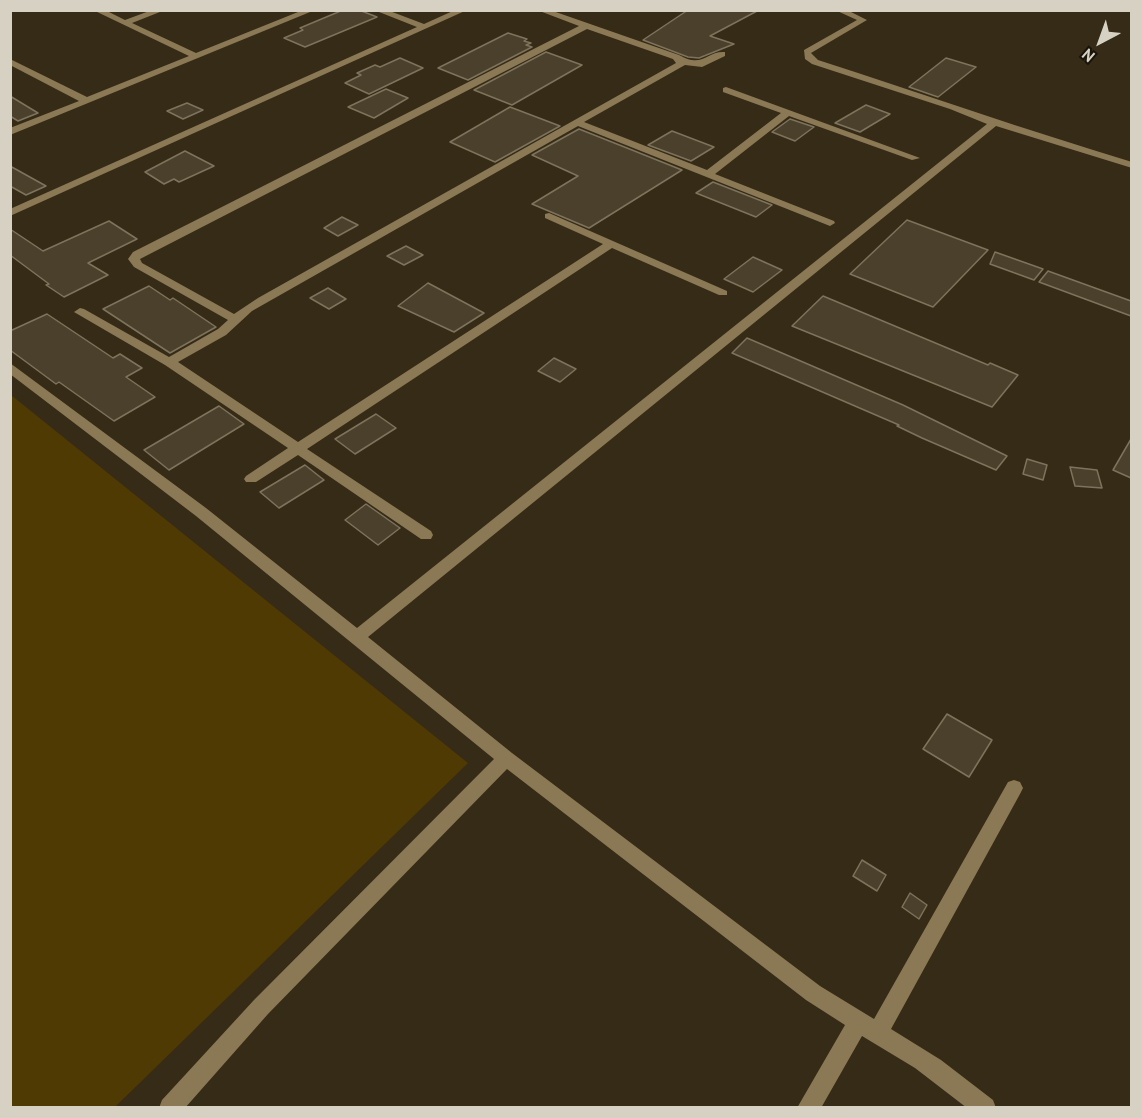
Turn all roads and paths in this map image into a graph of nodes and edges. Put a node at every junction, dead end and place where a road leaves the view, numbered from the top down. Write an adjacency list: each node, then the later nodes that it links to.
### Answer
1 (97, 10): 8 (street)
2 (161, 10): 8 (street)
3 (311, 10): 12 (street)
4 (378, 10): 10 (street)
5 (463, 10): 10 (street)
6 (541, 10): 9 (street)
7 (839, 10): 19 (street)
8 (125, 24): 12 (street)
9 (586, 26): 14 (street); 30 (street)
10 (424, 27): 24 (street)
11 (722, 54): 14 (street)
12 (197, 57): 16 (street)
13 (10, 61): 16 (street)
14 (681, 62): 18 (street)
15 (726, 90): 17 (street)
16 (87, 101): 20 (street)
17 (788, 112): 21 (street); 23 (street)
18 (578, 123): 23 (street); 30 (street)
19 (994, 123): 22 (street); 36 (street)
20 (10, 132)
21 (915, 158)
22 (1131, 165)
23 (707, 175): 26 (street)
24 (10, 213)
25 (549, 216): 27 (street)
26 (830, 223)
27 (611, 244): 28 (street); 33 (street)
28 (723, 292)
29 (80, 312): 31 (street)
30 (236, 320): 31 (street)
31 (169, 362): 33 (street)
32 (10, 367): 36 (street)
33 (297, 450): 34 (street); 35 (street)
34 (251, 479)
35 (426, 535)
36 (356, 638): 37 (street)
37 (506, 758): 39 (street); 41 (street)
38 (1014, 788): 40 (street)
39 (858, 1023): 40 (street); 42 (street)
40 (877, 1034): 43 (street)
41 (170, 1107)
42 (808, 1107)
43 (985, 1107)

